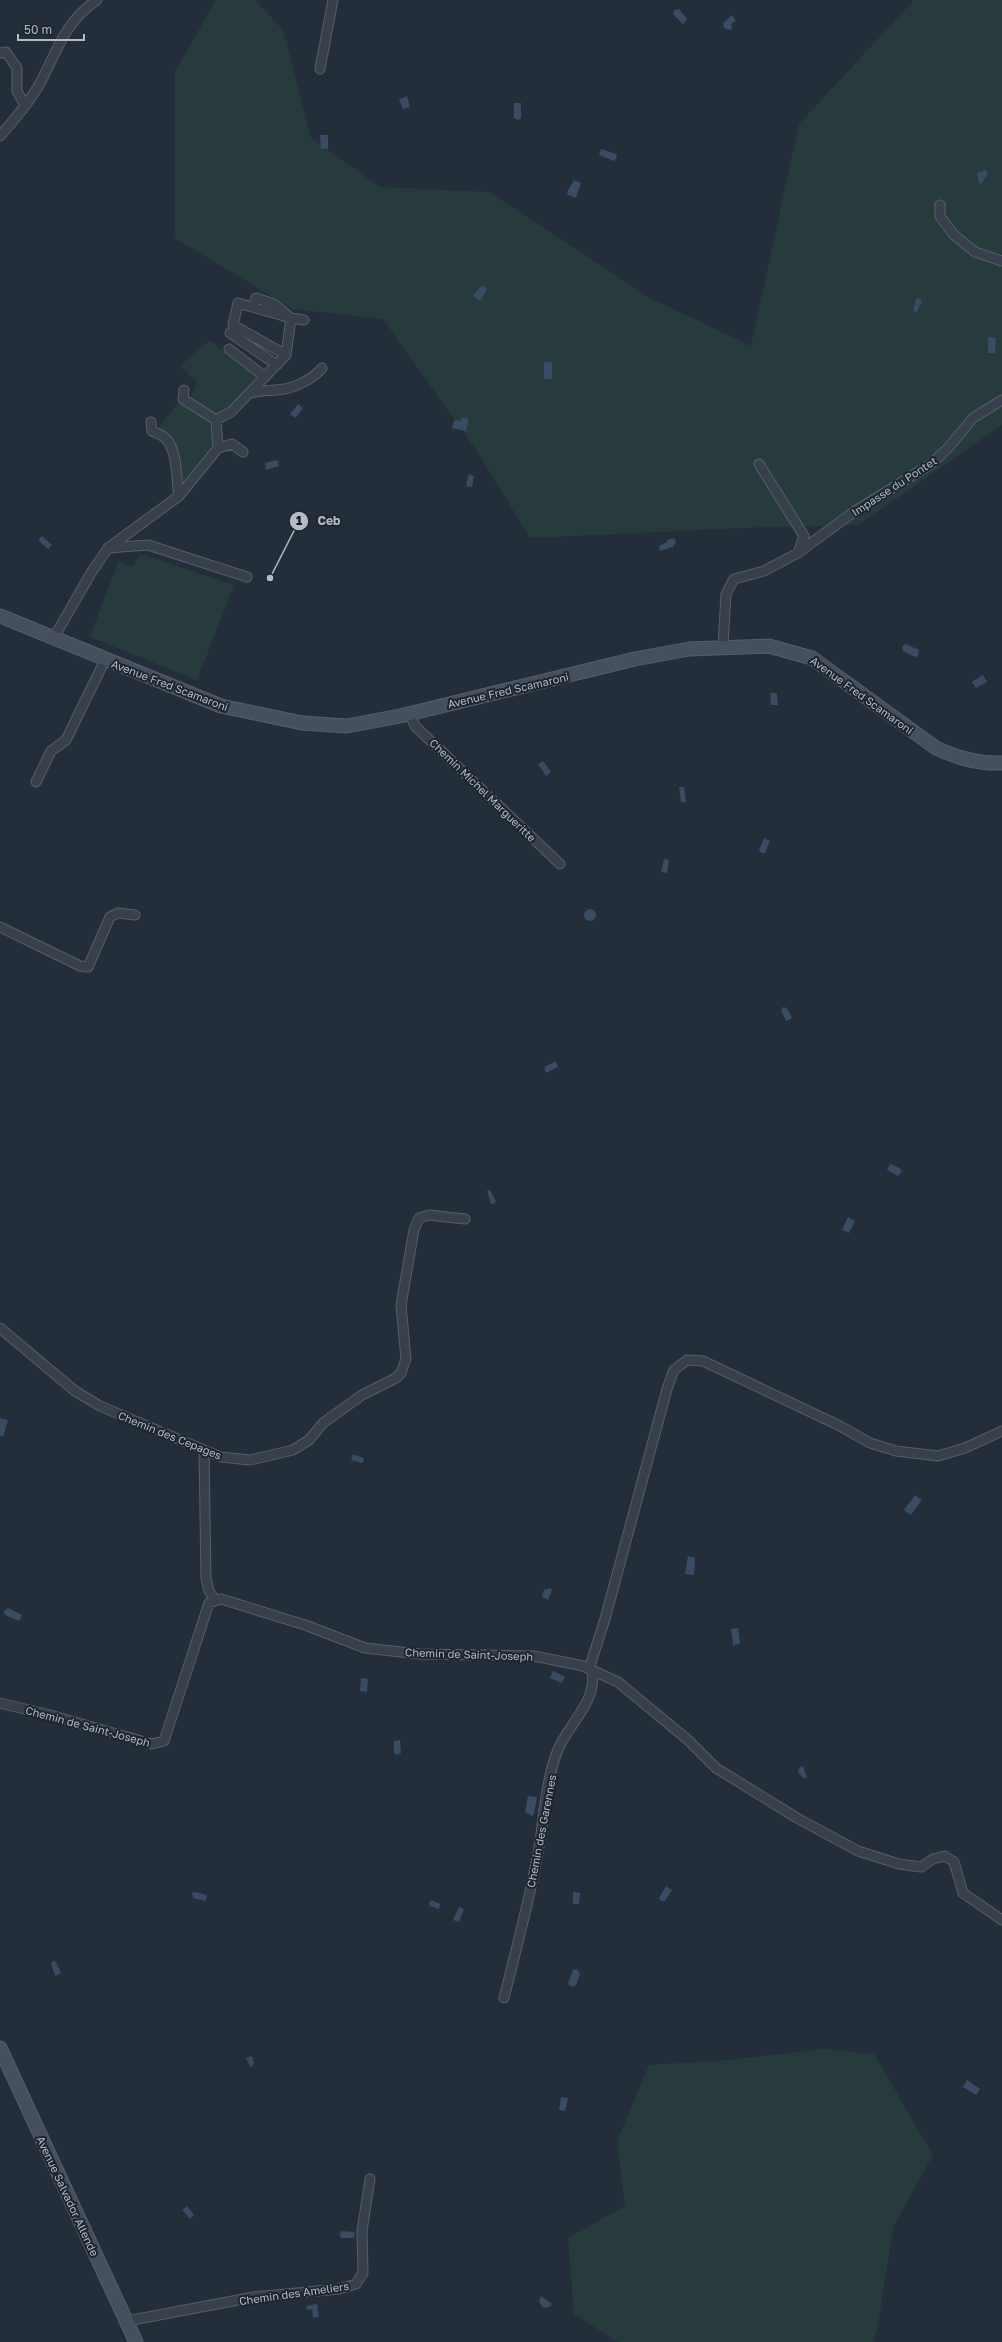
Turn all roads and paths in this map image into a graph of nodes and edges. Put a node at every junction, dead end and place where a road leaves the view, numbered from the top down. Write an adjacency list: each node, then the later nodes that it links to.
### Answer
1 (97, 0): 5 (street)
2 (333, 0): 4 (street)
3 (0, 53): 5 (street)
4 (320, 69)
5 (25, 106): 6 (street)
6 (0, 136)
7 (940, 205): 8 (street)
8 (1002, 261)
9 (291, 318): 10 (street); 13 (street); 13 (street)
10 (304, 320)
11 (230, 333): 14 (street)
12 (229, 349): 16 (street)
13 (286, 356): 14 (street)
14 (277, 364): 16 (street)
15 (322, 368): 18 (street)
16 (265, 377): 18 (street)
17 (184, 390): 20 (street)
18 (249, 394): 20 (street)
19 (1002, 400): 27 (street, Impasse du Pontet)
20 (216, 420): 22 (street)
21 (151, 422): 25 (street)
22 (218, 448): 23 (street); 25 (street)
23 (243, 452)
24 (759, 464): 27 (street)
25 (178, 496): 26 (street)
26 (108, 548): 28 (street); 30 (street)
27 (799, 552): 31 (street, Impasse du Pontet)
28 (247, 577)
29 (0, 616): 30 (main road, Avenue Fred Scamaroni)
30 (53, 639): 32 (main road, Avenue Fred Scamaroni)
31 (723, 646): 33 (main road, Avenue Fred Scamaroni); 34 (main road, Avenue Fred Scamaroni)
32 (105, 660): 33 (main road, Avenue Fred Scamaroni); 35 (street)
33 (409, 714): 36 (street, Chemin Michel Margueritte)
34 (1002, 763)
35 (36, 782)
36 (560, 864)
37 (135, 915): 38 (street)
38 (0, 928)
39 (465, 1219): 42 (street, Chemin des Cepages)
40 (0, 1328): 42 (street, Chemin des Cepages)
41 (1002, 1432): 44 (street, Chemin des Garennes)
42 (204, 1450): 43 (street)
43 (215, 1600): 44 (street, Chemin de Saint-Joseph); 45 (street, Chemin de Saint-Joseph)
44 (590, 1670): 46 (street, Chemin de Saint-Joseph); 47 (street, Chemin des Garennes)
45 (0, 1703)
46 (1002, 1920)
47 (504, 1998)
48 (1, 2053): 50 (main road, Avenue Salvador Allende)
49 (370, 2179): 50 (street, Chemin des Ameliers)
50 (127, 2321): 51 (main road, Avenue Salvador Allende)
51 (136, 2342)

